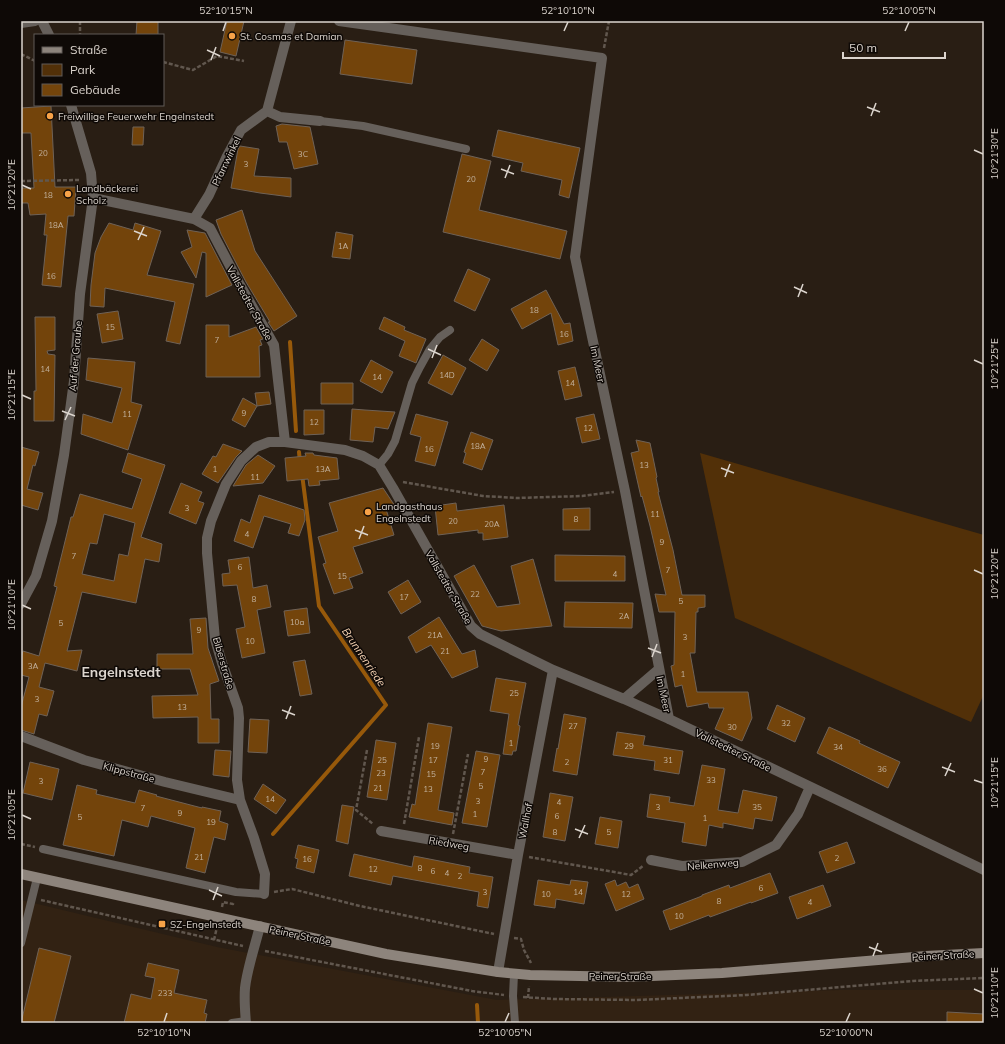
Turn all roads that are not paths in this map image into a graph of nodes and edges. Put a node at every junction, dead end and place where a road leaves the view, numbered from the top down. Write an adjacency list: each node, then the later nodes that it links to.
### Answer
1 (34, 21): 5 (street)
2 (42, 21): 6 (street)
3 (291, 21): 8 (street)
4 (339, 21): 17 (street, Im Meer)
5 (21, 23)
6 (48, 34)
7 (70, 106): 11 (street, Auf der Graube)
8 (267, 111): 9 (street); 12 (street, Pfarrwinkel)
9 (320, 121): 10 (lane)
10 (466, 148)
11 (93, 198): 12 (street, Vallstedter Straße); 16 (street, Auf der Graube)
12 (194, 219): 14 (street, Vallstedter Straße)
13 (450, 330): 15 (lane)
14 (285, 442): 15 (street); 23 (street, Biberstraße)
15 (379, 465): 18 (street, Vallstedter Straße)
16 (21, 604)
17 (659, 669): 19 (street, Im Meer); 20 (street, Im Meer)
18 (553, 670): 19 (street, Vallstedter Straße); 26 (street, Wallhof)
19 (624, 699): 20 (street, Vallstedter Straße)
20 (669, 719): 22 (street, Vallstedter Straße)
21 (21, 736): 23 (street, Klippstraße)
22 (810, 787): 27 (street, Nelkenweg); 28 (street, Vallstedter Straße)
23 (240, 800): 31 (street, Biberstraße)
24 (380, 831): 26 (street, Riedweg)
25 (43, 849): 31 (lane)
26 (518, 855): 35 (street, Wallhof)
27 (651, 860)
28 (984, 870)
29 (21, 874): 30 (main road, Peiner Straße)
30 (37, 878): 32 (main road, Peiner Straße); 33 (lane)
31 (264, 894)
32 (260, 926): 35 (main road, Peiner Straße); 37 (street, Peiner Straße)
33 (21, 943)
34 (984, 953): 36 (main road, Peiner Straße)
35 (498, 972): 36 (main road, Peiner Straße)
36 (514, 974): 39 (lane)
37 (246, 1022): 38 (lane)
38 (232, 1023)
39 (515, 1023)

